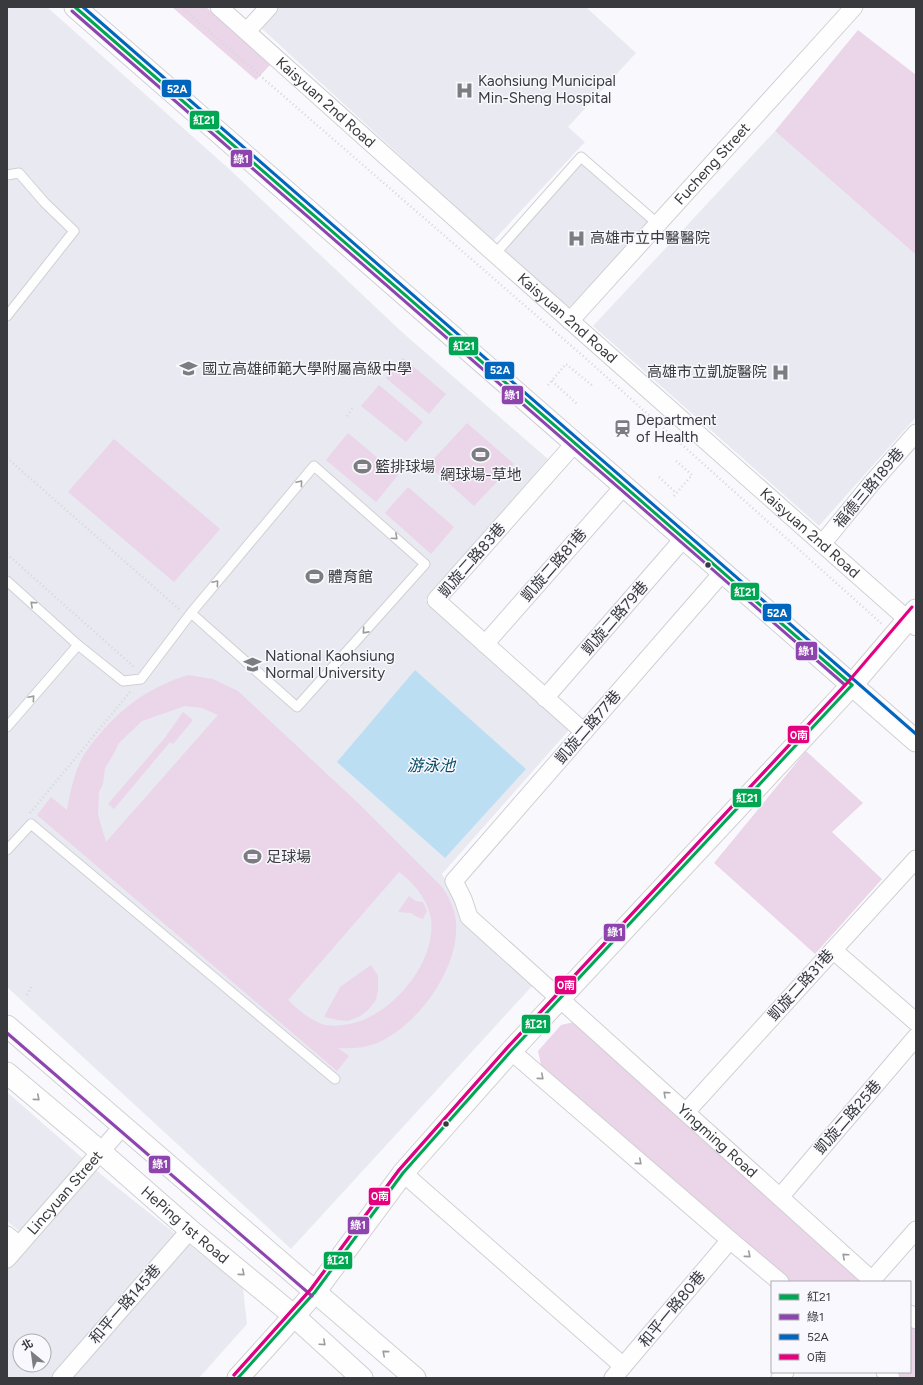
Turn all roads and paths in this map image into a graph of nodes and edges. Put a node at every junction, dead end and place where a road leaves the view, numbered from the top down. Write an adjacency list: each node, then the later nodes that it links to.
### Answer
1 (75, 7): 19 (street)
2 (181, 7): 31 (path)
3 (219, 7): 6 (street, Kaisyuan 2nd Road)
4 (269, 7): 6 (street)
5 (854, 7): 8 (street, Fucheng Street)
6 (248, 31): 9 (street, Kaisyuan 2nd Road)
7 (7, 175): 10 (lane)
8 (658, 224): 9 (lane); 11 (street, Fucheng Street)
9 (495, 254): 11 (street, Kaisyuan 2nd Road)
10 (7, 316)
11 (570, 320): 25 (street, Kaisyuan 2nd Road)
12 (552, 381): 13 (path); 14 (path); 15 (path)
13 (548, 385)
14 (594, 387)
15 (577, 404)
16 (353, 408): 17 (path)
17 (346, 416)
18 (916, 433): 25 (street, 福德三路189巷)
19 (575, 443): 23 (street); 32 (street, 凱旋二路83巷)
20 (7, 458): 29 (path)
21 (675, 460): 22 (path)
22 (659, 477)
23 (624, 486): 24 (street); 32 (street, 凱旋二路81巷)
24 (684, 538): 27 (street); 37 (street, 凱旋二路79巷)
25 (822, 544): 31 (street, Kaisyuan 2nd Road)
26 (7, 554): 34 (path)
27 (723, 572): 36 (street); 39 (street, 凱旋二路77巷)
28 (7, 581): 33 (lane, one-way to 28)
29 (182, 611)
30 (191, 613): 30 (lane, one-way to 30); 35 (lane)
31 (908, 623): 36 (street)
32 (485, 644): 37 (street, 凱旋二路83巷)
33 (78, 645): 35 (lane); 38 (lane, one-way to 33)
34 (136, 669)
35 (141, 680): 41 (path)
36 (852, 684): 40 (street); 48 (street)
37 (545, 698): 39 (street, 凱旋二路83巷)
38 (7, 727)
39 (584, 732): 44 (street, 凱旋二路77巷)
40 (916, 741)
41 (31, 824): 42 (lane); 54 (lane)
42 (7, 850)
43 (916, 859): 45 (street, 凱旋二路31巷)
44 (454, 881): 48 (street, Yingming Road)
45 (833, 950): 49 (street); 55 (street, 凱旋二路31巷)
46 (32, 985): 47 (path)
47 (27, 995)
48 (560, 998): 52 (street); 55 (street, Yingming Road, one-way to 48)
49 (916, 1022)
50 (7, 1026): 56 (street)
51 (916, 1038): 59 (street, 凱旋二路25巷)
52 (511, 1051): 58 (street); 63 (street, one-way to 63)
53 (7, 1073): 57 (street, HePing 1st Road, one-way to 57)
54 (335, 1080)
55 (686, 1112): 59 (street, Yingming Road)
56 (123, 1126): 57 (street, Lincyuan Street); 67 (street)
57 (101, 1152): 60 (street, HePing 1st Road); 62 (street, Lincyuan Street)
58 (404, 1173): 67 (street); 69 (street)
59 (780, 1197): 66 (street, Yingming Road, one-way to 59)
60 (190, 1230): 68 (street, HePing 1st Road, one-way to 68); 70 (street, 和平一路145巷)
61 (916, 1230): 66 (street)
62 (13, 1240): 64 (street, Lincyuan Street)
63 (730, 1240): 65 (street, one-way to 65); 69 (street, 和平一路80巷)
64 (7, 1259)
65 (779, 1281)
66 (873, 1281)
67 (315, 1292): 68 (street); 73 (street, one-way to 67)
68 (294, 1316): 71 (street); 72 (street, HePing 1st Road, one-way to 72)
69 (618, 1372)
70 (61, 1378)
71 (238, 1378)
72 (362, 1378)
73 (415, 1378)

